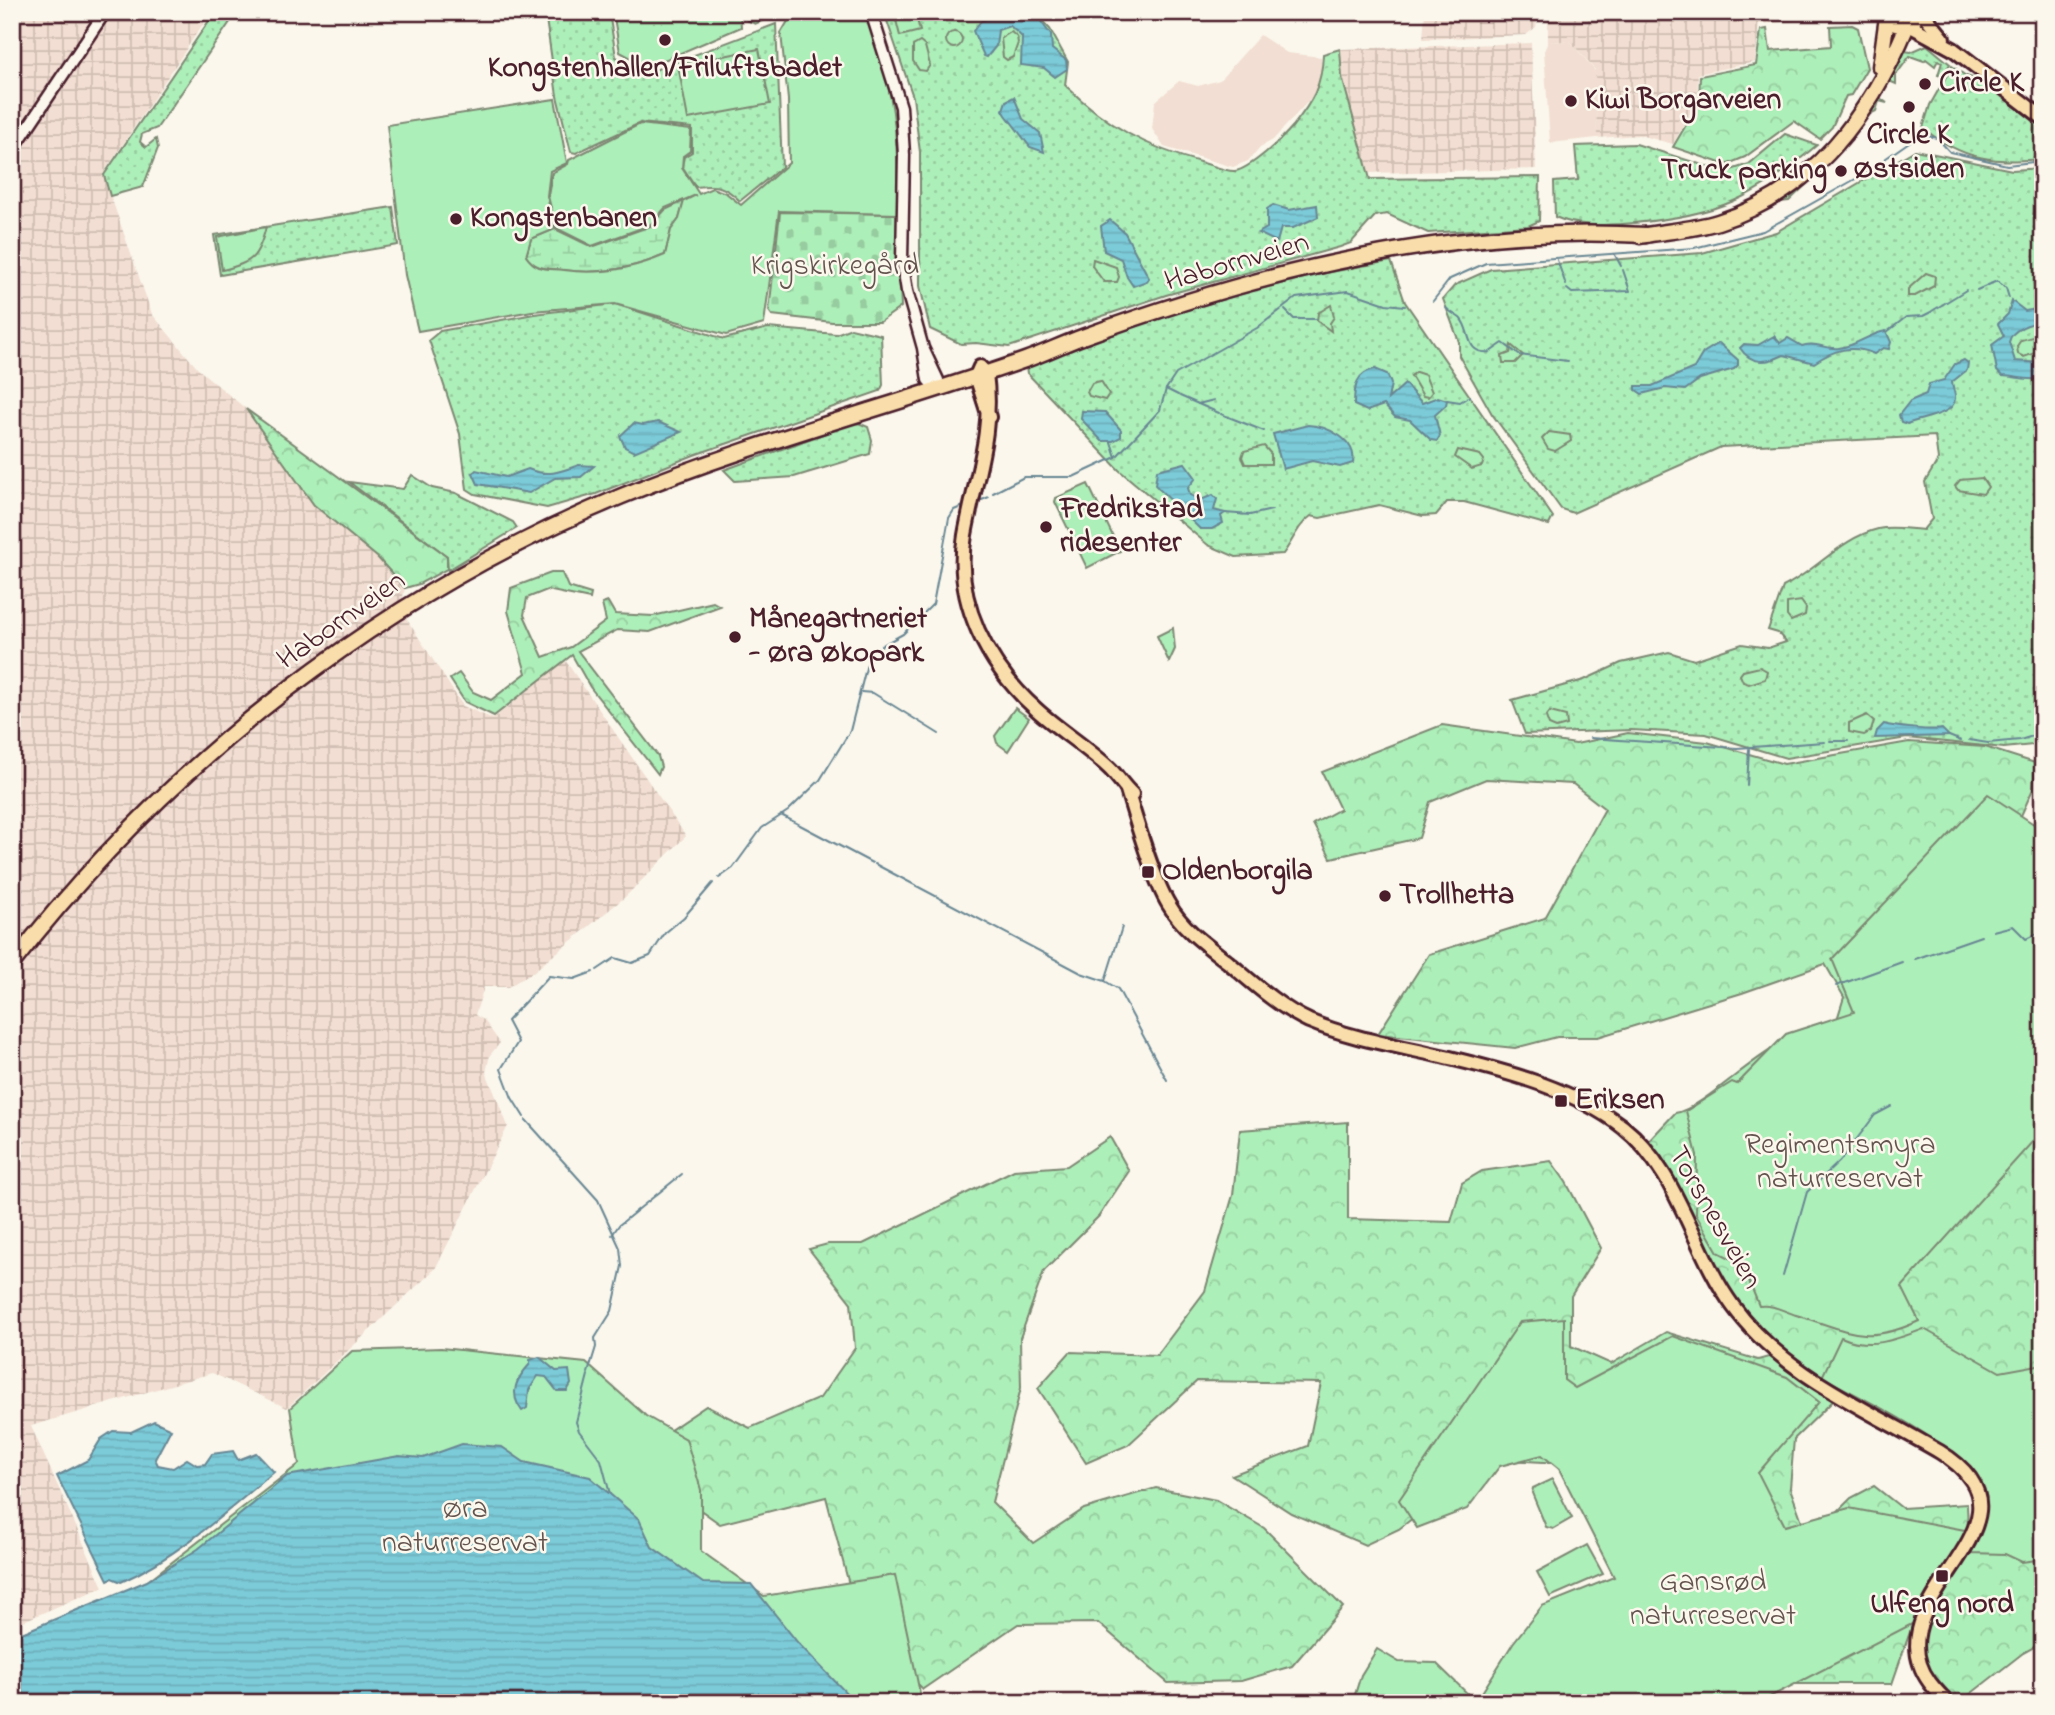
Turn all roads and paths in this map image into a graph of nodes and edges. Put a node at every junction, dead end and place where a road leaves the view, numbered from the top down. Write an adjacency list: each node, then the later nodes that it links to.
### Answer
1 (105, 12): 9 (street)
2 (872, 12): 11 (street)
3 (1920, 12): 5 (highway, Habornveien); 6 (main road)
4 (1886, 14): 5 (highway); 8 (highway, Habornveien)
5 (1908, 25): 6 (main road); 8 (highway, Habornveien)
6 (1953, 49): 7 (main road)
7 (2043, 118)
8 (1836, 143): 10 (highway, Habornveien)
9 (12, 151)
10 (981, 372): 11 (highway, Habornveien); 13 (main road, Torsnesveien)
11 (934, 384): 12 (highway, Habornveien)
12 (12, 964)
13 (1948, 1703)

